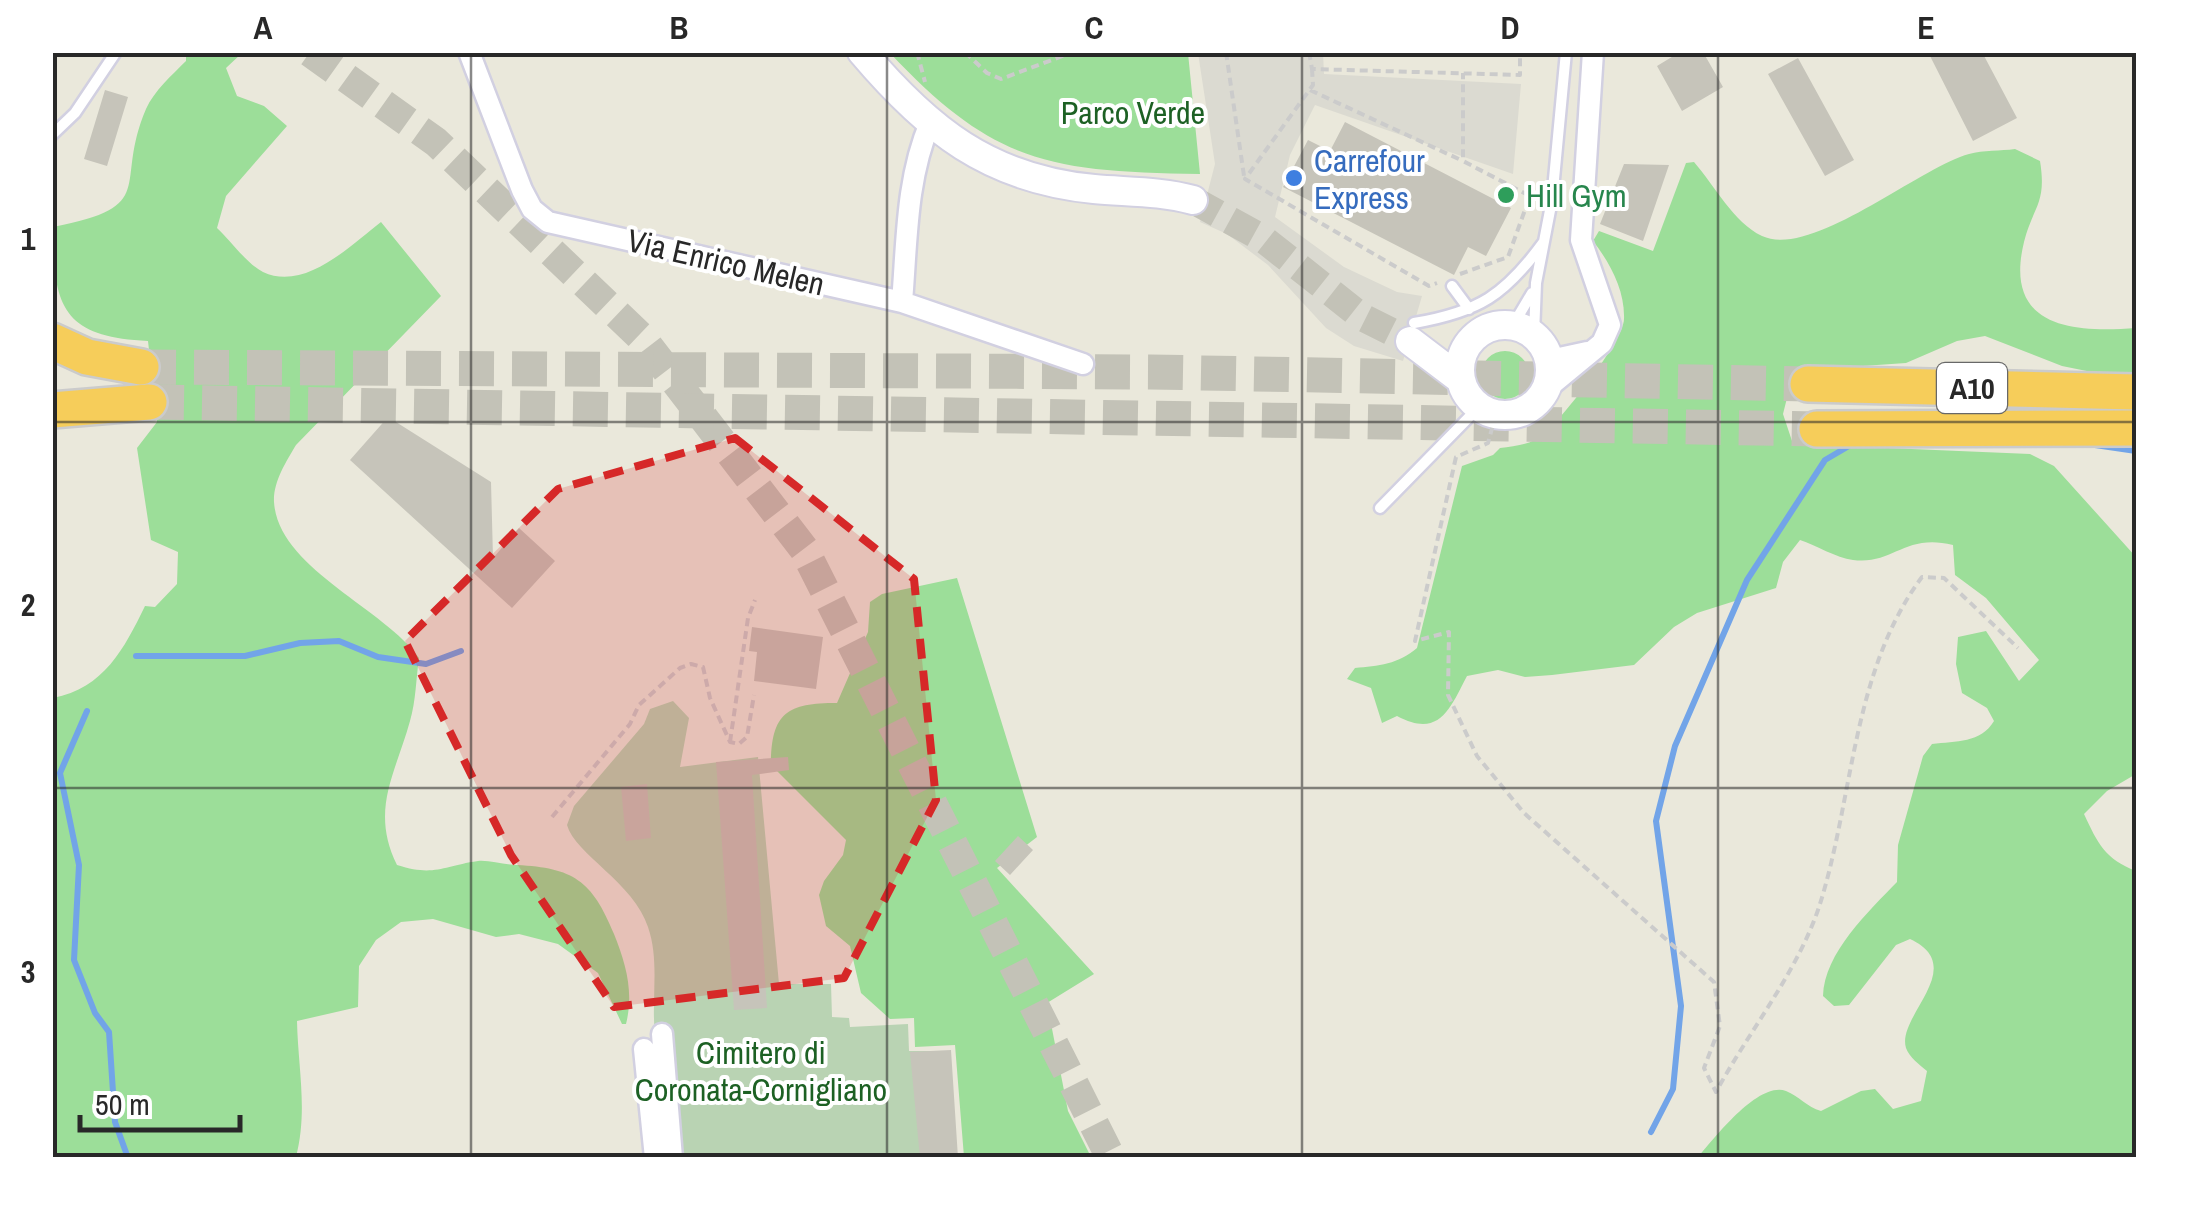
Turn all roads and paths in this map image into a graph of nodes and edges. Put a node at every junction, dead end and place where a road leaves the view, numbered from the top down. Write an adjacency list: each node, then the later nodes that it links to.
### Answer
1 (116, 52): 15 (lane)
2 (469, 52): 22 (street, Via Enrico Melen)
3 (862, 52): 14 (street)
4 (966, 52): 5 (path)
5 (1073, 52)
6 (1226, 52): 17 (path)
7 (1310, 52): 11 (path)
8 (1520, 52): 12 (path)
9 (1566, 52): 19 (lane)
10 (1593, 52): 28 (street)
11 (1312, 69): 12 (path); 13 (path)
12 (1463, 73): 16 (path)
13 (1310, 90): 16 (path); 17 (path)
14 (930, 123): 18 (street); 22 (street)
15 (52, 135)
16 (1463, 161): 17 (path)
17 (1245, 178)
18 (1193, 200)
19 (1546, 238): 20 (lane); 23 (lane)
20 (1536, 283): 25 (lane); 25 (lane)
21 (1452, 286): 23 (lane)
22 (902, 302): 30 (street, Via Enrico Melen)
23 (1469, 309): 24 (lane)
24 (1414, 322)
25 (1524, 330): 27 (street); 29 (street)
26 (52, 341): 31 (highway)
27 (1469, 342): 32 (street); 32 (street)
28 (1594, 350): 29 (street); 34 (street)
29 (1550, 360): 34 (street)
30 (1083, 364)
31 (52, 372)
32 (1460, 379): 38 (street)
33 (1808, 384): 35 (highway, A10)
34 (1545, 390): 38 (street)
35 (2136, 392)
36 (149, 402): 37 (highway)
37 (52, 410)
38 (1487, 410): 41 (lane); 43 (path)
39 (2136, 428): 40 (highway, A10)
40 (1816, 429)
41 (1380, 508)
42 (755, 600): 45 (path)
43 (2018, 648)
44 (754, 695): 45 (path)
45 (730, 742): 46 (path)
46 (552, 818)
47 (662, 1034): 50 (street)
48 (644, 1049): 49 (street)
49 (655, 1158)
50 (672, 1158)

